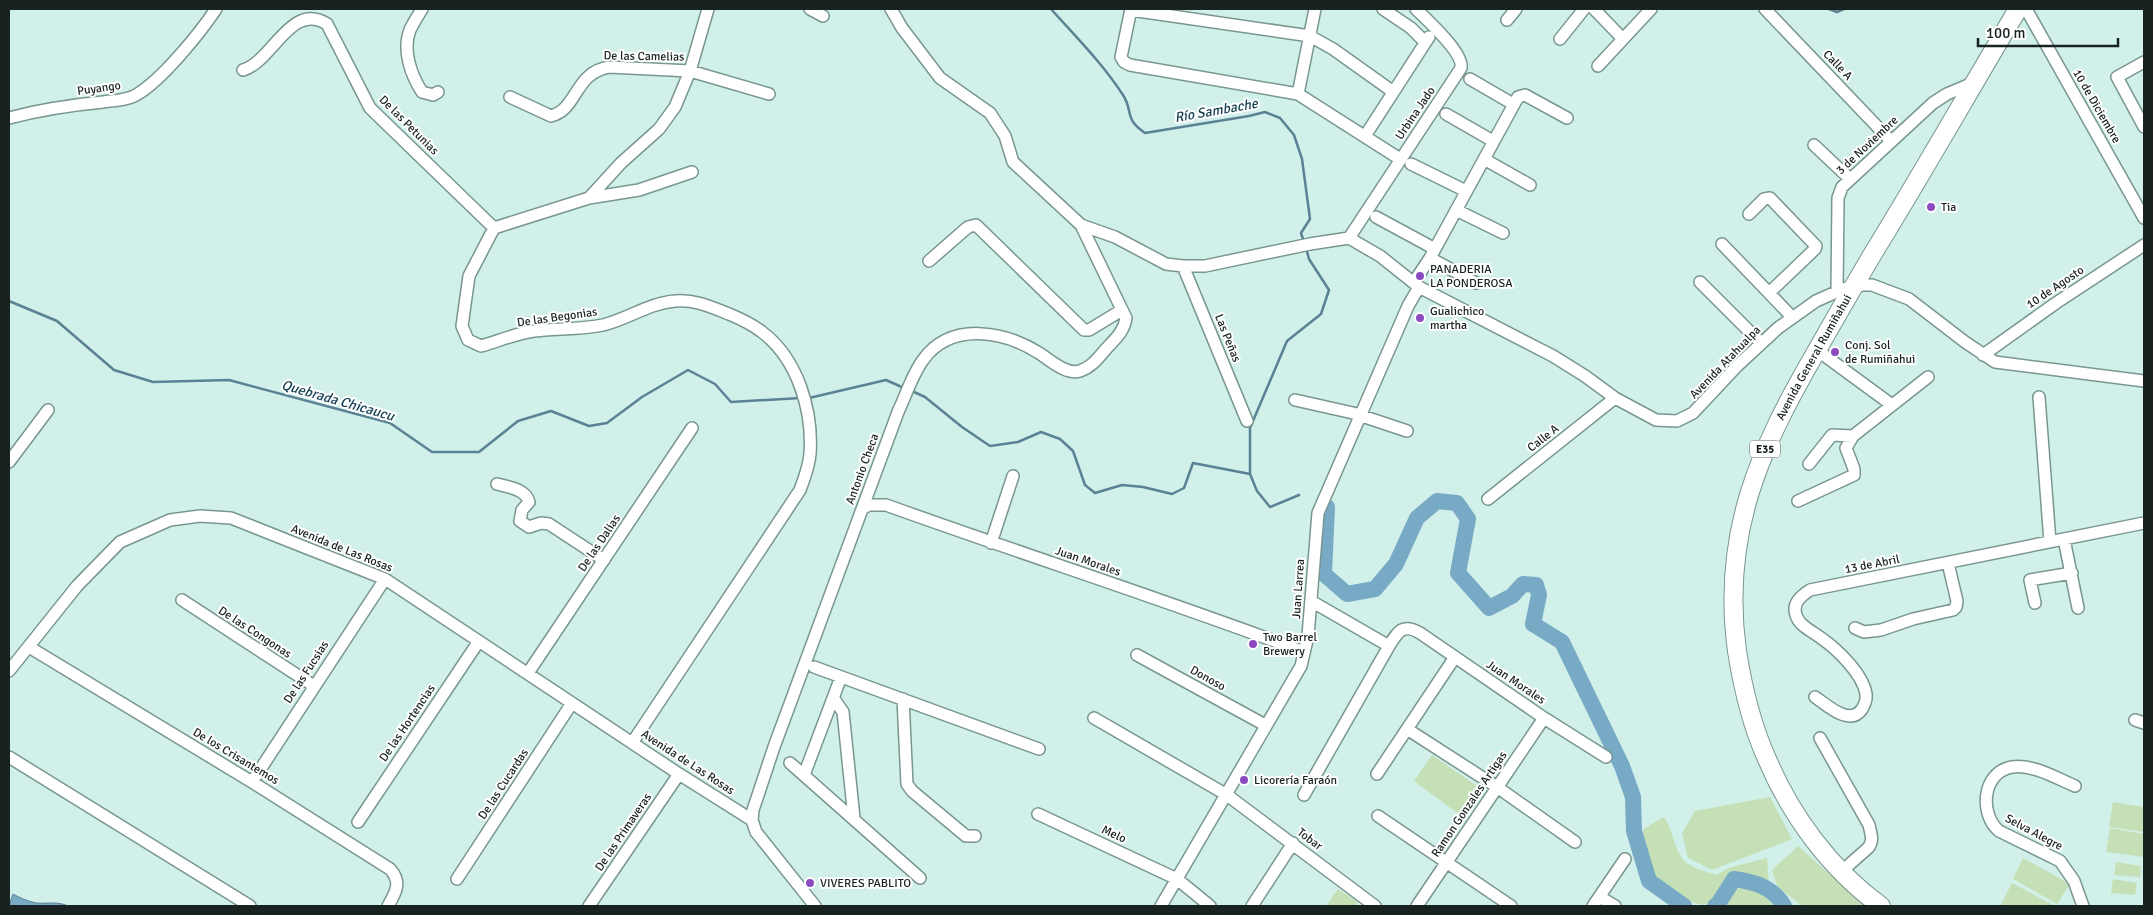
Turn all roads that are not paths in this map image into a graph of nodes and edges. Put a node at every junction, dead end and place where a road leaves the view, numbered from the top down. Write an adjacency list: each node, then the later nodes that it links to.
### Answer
1 (216, 9): 35 (street, Puyango)
2 (422, 9): 29 (street)
3 (708, 9): 25 (street)
4 (810, 9): 17 (street)
5 (891, 9): 54 (street)
6 (1315, 9): 19 (street)
7 (1383, 9): 28 (street)
8 (1416, 9): 44 (street, Urbina Jado)
9 (1516, 9): 18 (street)
10 (1584, 9): 21 (street)
11 (1594, 9): 20 (street)
12 (1651, 9): 20 (street)
13 (1765, 9): 40 (street, Calle A)
14 (2018, 9): 27 (highway, Avenida General Rumiñahui / E35)
15 (2026, 9): 53 (street, 10 de Diciembre)
16 (1131, 10): 19 (street); 31 (street)
17 (823, 16)
18 (1507, 20)
19 (1310, 36): 28 (street); 31 (street)
20 (1622, 38): 23 (street)
21 (1560, 39)
22 (2144, 62): 37 (street)
23 (1598, 66)
24 (242, 70): 55 (street, De las Petunias)
25 (690, 71): 30 (street, De las Camelias); 32 (street, De las Camelias); 49 (street)
26 (1470, 79): 33 (street)
27 (1973, 84): 40 (street, 3 de Noviembre); 66 (highway, Avenida General Rumiñahui / E35)
28 (1392, 91): 38 (street)
29 (438, 92)
30 (769, 94)
31 (1298, 94): 38 (street)
32 (510, 97)
33 (1513, 104): 36 (street); 41 (street, Juan Larrea)
34 (1446, 114): 41 (street)
35 (9, 118)
36 (1567, 118)
37 (2144, 127): 39 (street)
38 (1364, 136): 44 (street)
39 (2144, 137)
40 (1891, 141): 46 (street, 3 de Noviembre)
41 (1493, 142): 43 (street, Juan Larrea)
42 (1814, 145): 46 (street)
43 (1484, 159): 47 (street); 48 (street, Juan Larrea)
44 (1406, 162): 48 (street); 57 (street, Urbina Jado)
45 (692, 172): 49 (street)
46 (1850, 179): 66 (street, 3 de Noviembre)
47 (1530, 185)
48 (1466, 191): 50 (street, Juan Larrea)
49 (589, 198): 55 (street)
50 (1456, 210): 56 (street); 60 (street, Juan Larrea)
51 (1749, 214): 67 (street)
52 (1376, 217): 60 (street)
53 (2144, 218)
54 (1081, 225): 62 (street); 68 (street, Antonio Checa)
55 (494, 228): 125 (street, De las Begonias)
56 (1503, 233)
57 (1349, 238): 62 (street); 65 (street, Avenida Atahualpa)
58 (1722, 244): 67 (street)
59 (2144, 245): 72 (street, 10 de Agosto)
60 (1432, 254): 64 (street); 65 (street, Juan Larrea)
61 (929, 261): 68 (street)
62 (1183, 266): 81 (street, Las Peñas)
63 (1700, 282): 70 (street)
64 (1476, 283)
65 (1417, 284): 76 (street, Avenida Atahualpa); 80 (street, Juan Larrea)
66 (1845, 290): 69 (street, Avenida Atahualpa); 71 (highway, Avenida General Rumiñahui / E35); 72 (street, Avenida Atahualpa)
67 (1768, 293): 69 (street)
68 (1122, 310): 91 (street, Antonio Checa)
69 (1792, 317): 70 (street, Avenida Atahualpa)
70 (1761, 343): 76 (street, Avenida Atahualpa)
71 (1817, 350): 78 (street); 148 (highway, Avenida General Rumiñahui / E35)
72 (1983, 355): 74 (street, Avenida Atahualpa)
73 (1928, 376): 78 (street)
74 (2144, 380)
75 (2039, 397): 94 (street)
76 (1615, 398): 89 (street, Calle A)
77 (1295, 400): 80 (street)
78 (1892, 405): 84 (street)
79 (48, 410): 85 (street)
80 (1360, 415): 83 (street); 101 (street, Juan Larrea)
81 (1247, 421)
82 (692, 428): 96 (street, De las Dalias)
83 (1407, 431)
84 (1853, 436): 86 (street); 90 (street)
85 (9, 462)
86 (1809, 464)
87 (1013, 476): 95 (street)
88 (497, 484): 96 (street)
89 (1488, 499)
90 (1798, 501)
91 (862, 509): 95 (street, Juan Morales); 126 (street, Antonio Checa)
92 (2144, 523): 93 (street, 13 de Abril)
93 (2064, 540): 94 (street, 13 de Abril); 98 (street)
94 (2050, 542): 97 (street, 13 de Abril)
95 (991, 543): 108 (street, Juan Morales)
96 (604, 560): 113 (street, De las Dalias)
97 (1948, 563): 104 (street); 116 (street, 13 de Abril)
98 (2072, 573): 102 (street); 103 (street)
99 (385, 578): 105 (street, Avenida de Las Rosas); 107 (street, Avenida de Las Rosas); 115 (street, De las Fucsias)
100 (182, 600): 115 (street, De las Congonas)
101 (1311, 601): 106 (street); 108 (street, Juan Larrea)
102 (2035, 603)
103 (2078, 608)
104 (1855, 628)
105 (479, 641): 113 (street, Avenida de Las Rosas); 142 (street, De las Hortencias)
106 (1389, 646): 110 (street, Juan Morales); 137 (street)
107 (29, 647): 112 (street, Avenida de Las Rosas); 133 (street, De los Crisantemos)
108 (1304, 652): 122 (street, Juan Larrea)
109 (1137, 655): 122 (street, Donoso)
110 (1455, 657): 121 (street, Juan Morales); 123 (street)
111 (814, 667): 114 (street)
112 (9, 671)
113 (528, 673): 119 (street, Avenida de Las Rosas)
114 (841, 677): 117 (street); 118 (street)
115 (314, 686): 133 (street, De las Fucsias)
116 (1815, 697)
117 (834, 699): 132 (street); 140 (street)
118 (903, 699): 127 (street); 143 (street)
119 (572, 703): 125 (street, Avenida de Las Rosas); 150 (street, De las Cucardas)
120 (1094, 718): 136 (street, Tobar)
121 (1544, 718): 129 (street, Juan Morales); 135 (street, Ramon Gonzales Artigas)
122 (1265, 725): 136 (street, Juan Larrea)
123 (1407, 729): 131 (street); 135 (street)
124 (1820, 738): 148 (street)
125 (632, 743): 130 (street, Avenida de Las Rosas)
126 (774, 747): 132 (street); 141 (street, Antonio Checa)
127 (1039, 749)
128 (9, 757): 153 (street)
129 (1606, 757)
130 (679, 774): 141 (street, Avenida de Las Rosas); 155 (street, De las Primaveras)
131 (1377, 774)
132 (804, 775): 140 (street)
133 (252, 782): 154 (street, De los Crisantemos)
134 (2074, 786): 165 (street, Selva Alegre)
135 (1497, 787): 144 (street); 147 (street, Ramon Gonzales Artigas)
136 (1227, 794): 145 (street, Tobar); 151 (street, Juan Larrea)
137 (1304, 795)
138 (1038, 814): 151 (street, Melo)
139 (1378, 816): 147 (street)
140 (854, 818): 149 (street)
141 (752, 820): 156 (street)
142 (358, 822)
143 (975, 836)
144 (1575, 842)
145 (1293, 843): 159 (street); 160 (street, Tobar)
146 (1625, 859): 152 (street)
147 (1446, 862): 161 (street, Ramon Gonzales Artigas); 162 (street)
148 (1842, 871): 164 (highway, Avenida General Rumiñahui / E35)
149 (920, 878)
150 (457, 879)
151 (1177, 879): 157 (street, Juan Larrea); 158 (street, Melo)
152 (1597, 901): 163 (street)
153 (250, 906)
154 (388, 906)
155 (589, 906)
156 (815, 906)
157 (1161, 906)
158 (1210, 906)
159 (1252, 906)
160 (1375, 906)
161 (1417, 906)
162 (1511, 906)
163 (1615, 906)
164 (1881, 906)
165 (2083, 906)

